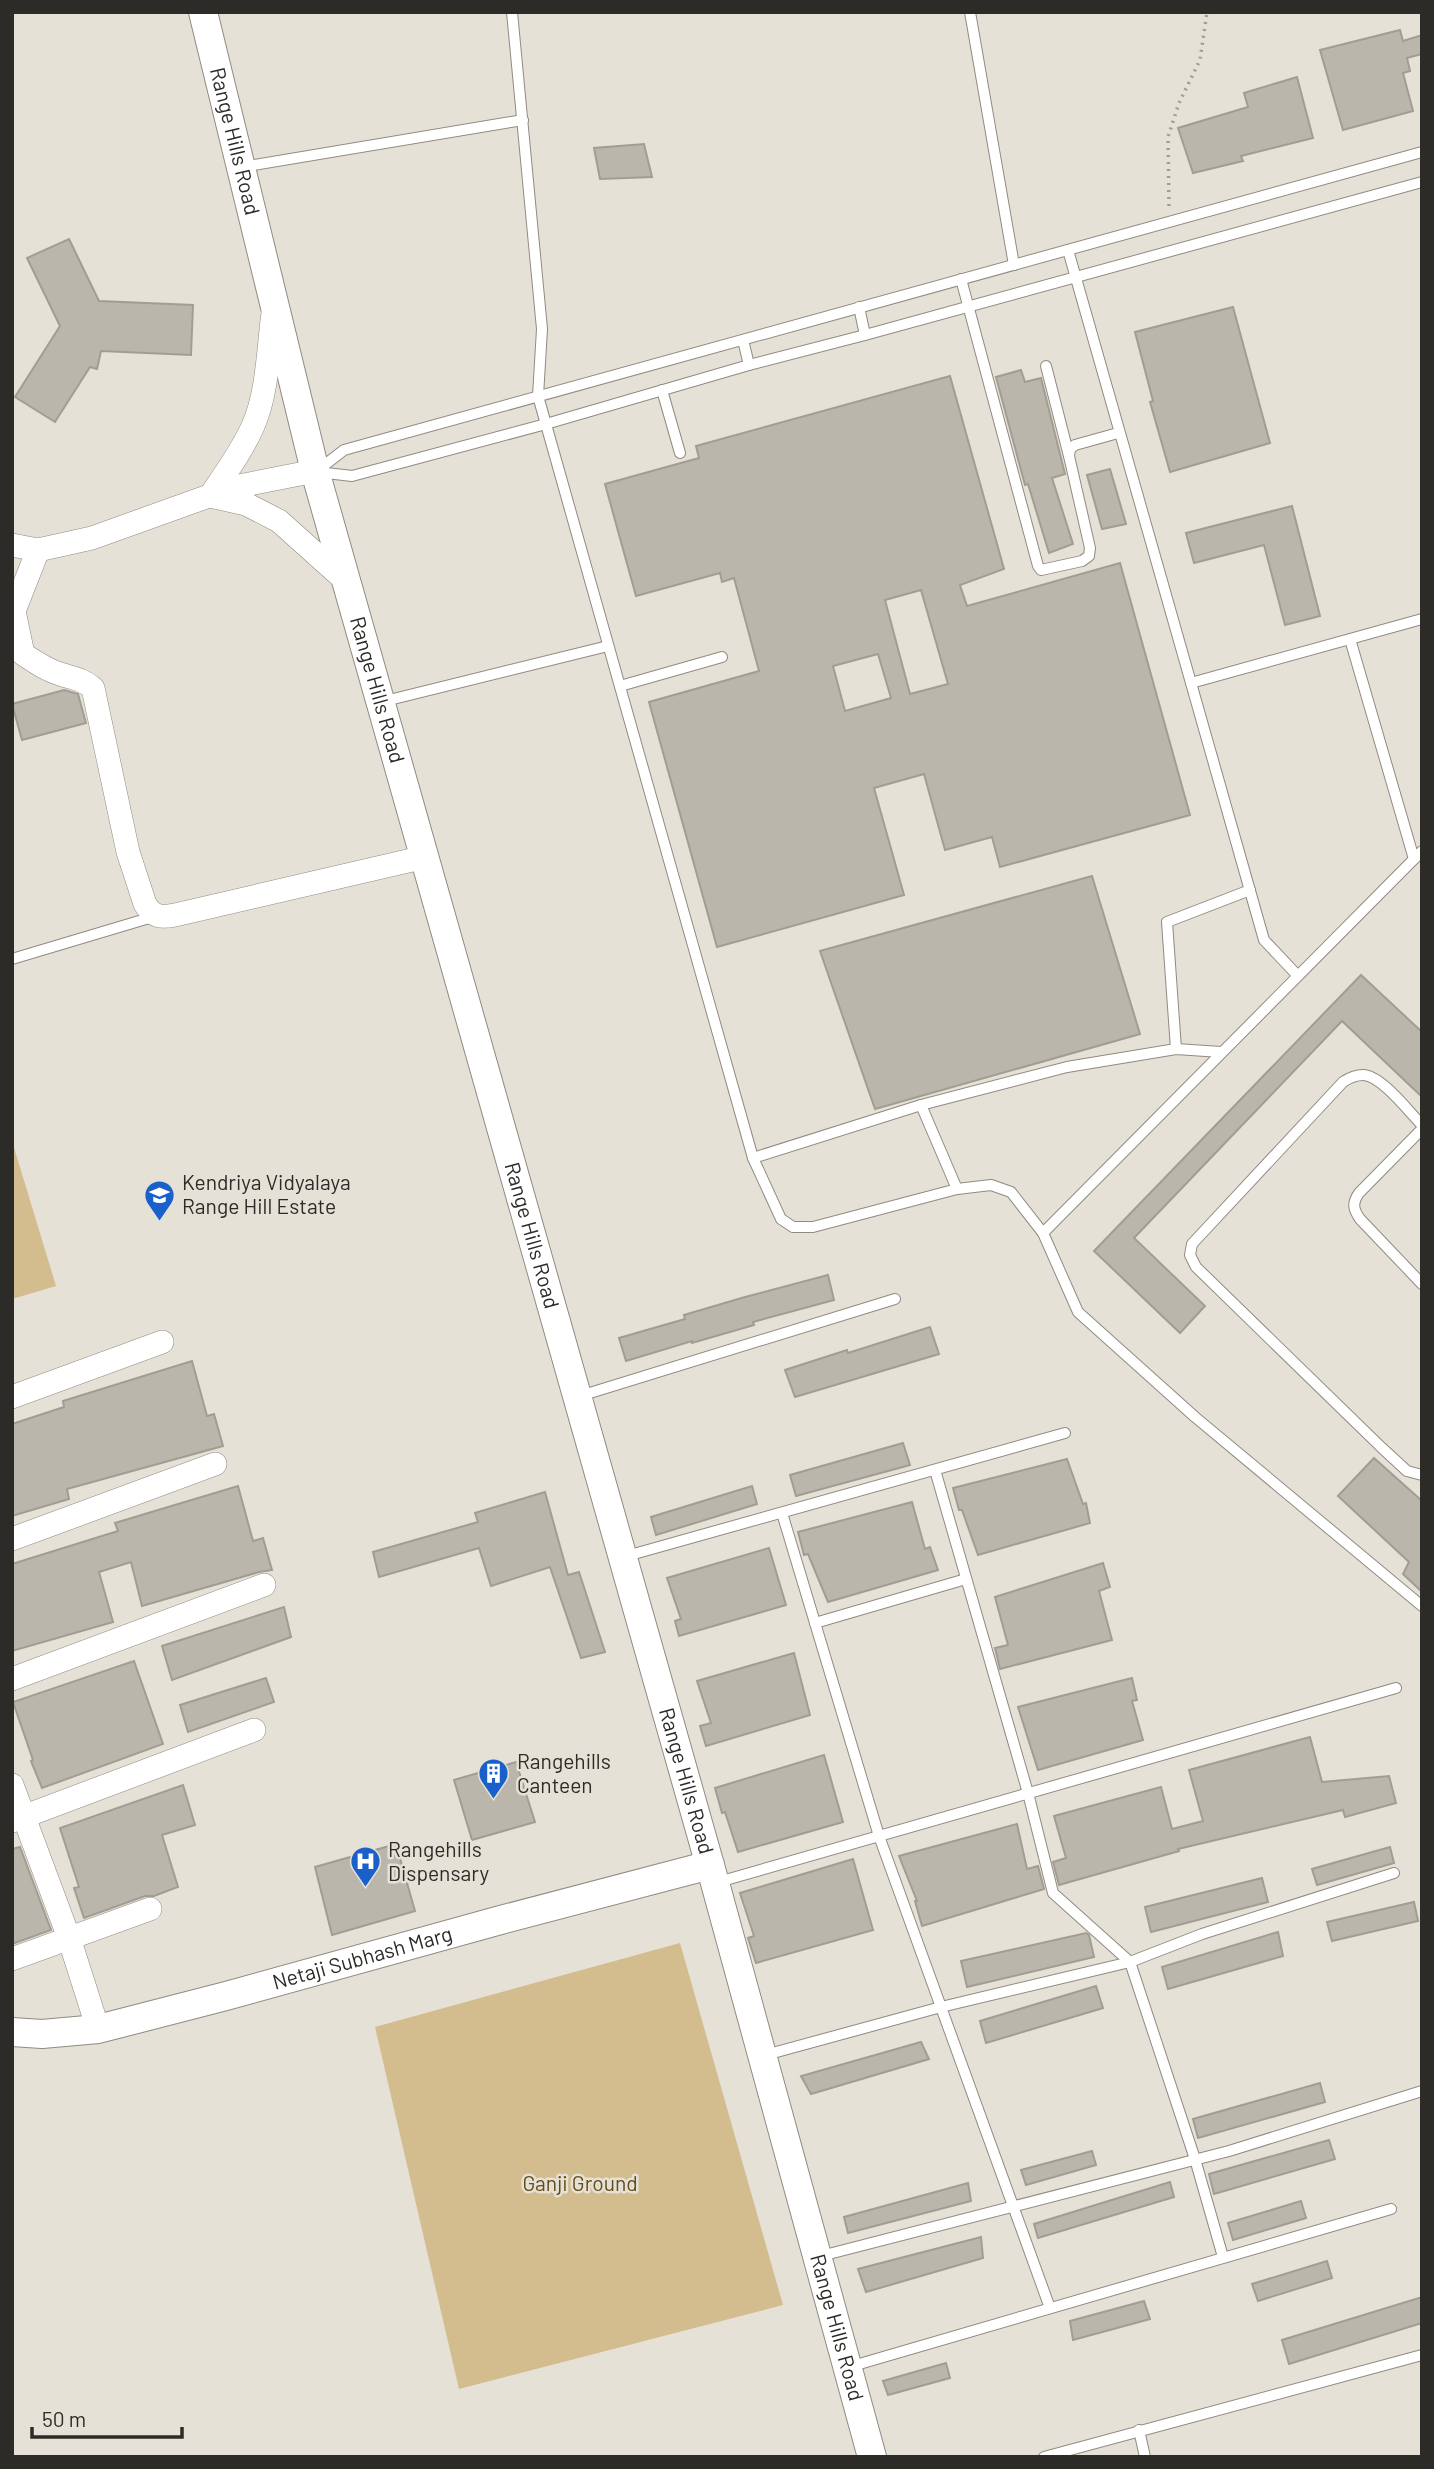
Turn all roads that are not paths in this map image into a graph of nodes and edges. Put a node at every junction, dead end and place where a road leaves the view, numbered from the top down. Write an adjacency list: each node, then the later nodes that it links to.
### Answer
1 (202, 12): 6 (street, Range Hills Road)
2 (513, 12): 4 (lane)
3 (970, 12): 9 (lane)
4 (523, 120): 6 (lane); 20 (lane)
5 (1422, 152): 8 (lane)
6 (241, 167): 12 (street, Range Hills Road)
7 (1422, 182): 10 (lane)
8 (1068, 250): 9 (lane); 10 (lane)
9 (1014, 265): 11 (lane)
10 (1075, 277): 14 (lane); 22 (lane)
11 (961, 279): 13 (lane); 14 (lane)
12 (274, 303): 25 (street, Range Hills Road); 26 (street)
13 (859, 307): 15 (lane); 16 (lane)
14 (968, 307): 15 (lane); 24 (lane)
15 (865, 335): 17 (lane)
16 (743, 340): 17 (lane); 20 (lane)
17 (749, 365): 19 (lane)
18 (1046, 366): 24 (lane)
19 (662, 390): 21 (lane); 23 (lane)
20 (538, 396): 21 (lane); 25 (lane)
21 (546, 424): 25 (lane); 33 (lane)
22 (1118, 433): 24 (lane); 35 (lane)
23 (680, 453)
24 (1069, 456)
25 (315, 471): 26 (street); 29 (street, Range Hills Road)
26 (210, 496): 28 (street); 29 (street)
27 (12, 545): 28 (street)
28 (37, 550): 30 (street)
29 (346, 581): 37 (street, Range Hills Road)
30 (13, 613): 41 (street)
31 (1422, 619): 32 (lane)
32 (1350, 639): 35 (lane); 38 (lane)
33 (608, 646): 36 (lane); 37 (lane)
34 (722, 657): 36 (lane)
35 (1191, 683): 40 (lane)
36 (620, 686): 48 (lane)
37 (381, 702): 39 (street, Range Hills Road)
38 (1418, 855): 43 (lane)
39 (425, 857): 41 (street); 55 (street, Range Hills Road)
40 (1250, 890): 43 (lane); 44 (lane)
41 (156, 916): 42 (lane)
42 (12, 959)
43 (1297, 975): 45 (lane)
44 (1175, 1049): 45 (lane); 46 (lane)
45 (1221, 1052): 50 (lane)
46 (921, 1105): 48 (lane); 49 (lane)
47 (1422, 1127): 51 (lane); 59 (lane)
48 (753, 1158): 49 (lane)
49 (957, 1189): 50 (lane)
50 (1043, 1233): 65 (lane)
51 (1422, 1284)
52 (895, 1299): 55 (lane)
53 (162, 1342): 54 (street)
54 (12, 1397)
55 (577, 1397): 62 (street, Range Hills Road)
56 (1065, 1433): 58 (lane)
57 (215, 1464): 61 (street)
58 (934, 1470): 60 (lane); 63 (lane)
59 (1422, 1475)
60 (782, 1513): 62 (lane); 66 (lane)
61 (12, 1539)
62 (622, 1558): 75 (street, Range Hills Road)
63 (966, 1579): 66 (lane); 71 (lane)
64 (264, 1585): 67 (street)
65 (1422, 1606)
66 (815, 1623): 73 (lane)
67 (12, 1679)
68 (1396, 1688): 71 (lane)
69 (254, 1730): 72 (street)
70 (12, 1785): 72 (street)
71 (1028, 1793): 73 (lane); 79 (lane)
72 (18, 1818): 77 (street)
73 (878, 1836): 75 (lane); 80 (lane)
74 (1394, 1873): 79 (lane)
75 (712, 1874): 81 (street, Netaji Subhash Marg); 83 (street, Range Hills Road)
76 (150, 1909): 77 (street)
77 (69, 1938): 78 (street); 81 (street)
78 (12, 1959)
79 (1129, 1962): 80 (lane); 85 (lane)
80 (941, 2007): 83 (lane); 86 (lane)
81 (98, 2029): 82 (street, Netaji Subhash Marg)
82 (12, 2032)
83 (762, 2056): 88 (street, Range Hills Road)
84 (1422, 2091): 85 (lane)
85 (1195, 2158): 86 (lane); 89 (lane)
86 (1012, 2206): 88 (lane); 90 (lane)
87 (1391, 2209): 89 (lane)
88 (817, 2257): 92 (street, Range Hills Road)
89 (1223, 2257): 90 (lane)
90 (1050, 2308): 92 (lane)
91 (1422, 2355): 93 (lane)
92 (848, 2367): 94 (street, Range Hills Road)
93 (1139, 2430): 95 (lane); 96 (lane)
94 (872, 2457)
95 (1044, 2457)
96 (1145, 2457)

